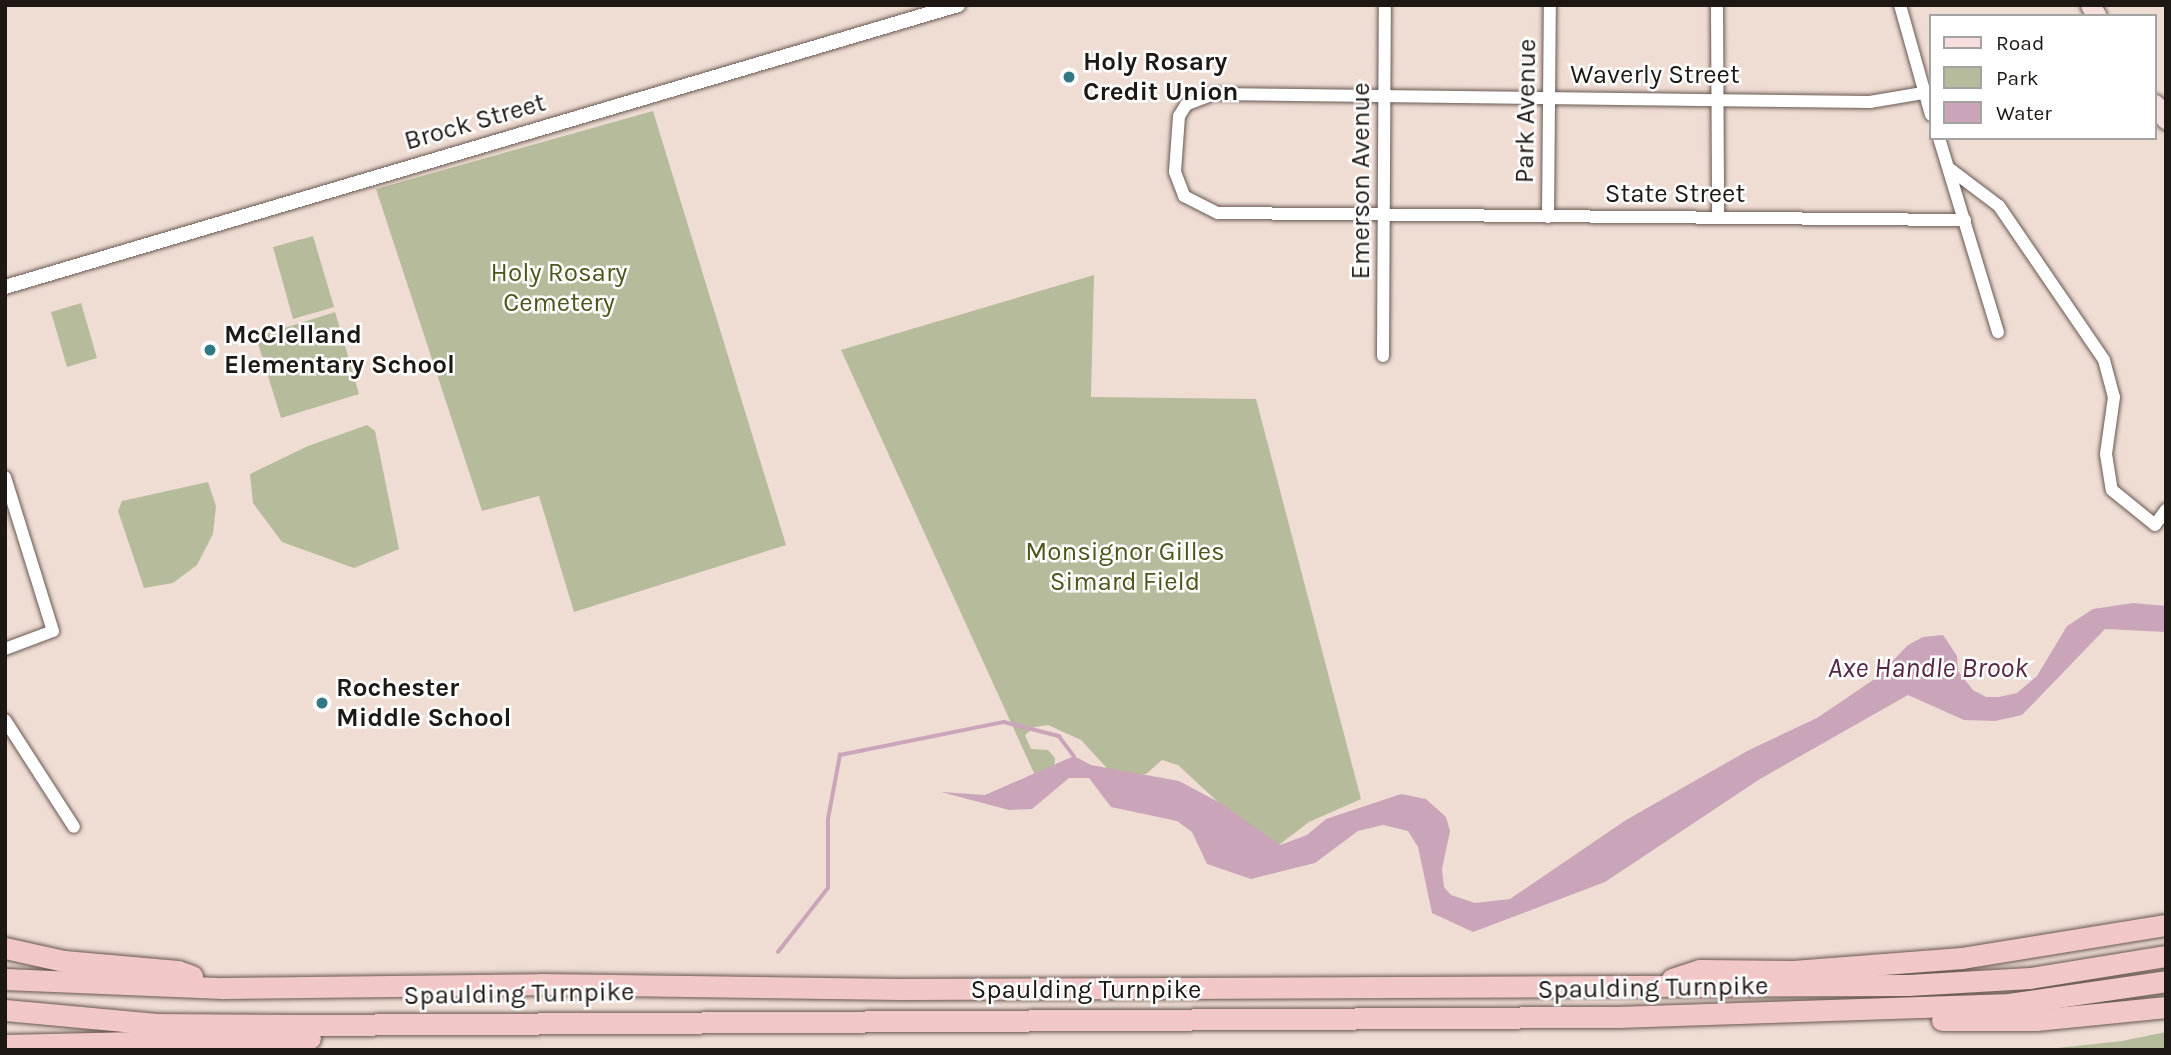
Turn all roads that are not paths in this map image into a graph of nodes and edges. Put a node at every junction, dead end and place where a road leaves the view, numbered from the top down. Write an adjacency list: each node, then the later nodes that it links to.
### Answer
1 (958, 5): 17 (street, Brock Street)
2 (1385, 5): 7 (street, Emerson Avenue)
3 (1550, 5): 8 (street, Park Avenue)
4 (1717, 5): 9 (street)
5 (1900, 5): 6 (street)
6 (1923, 93): 9 (street, Waverly Street); 10 (street)
7 (1385, 94): 8 (street, Waverly Street); 13 (street, Emerson Avenue); 13 (street, Waverly Street)
8 (1549, 97): 9 (street, Waverly Street); 14 (street, Park Avenue)
9 (1718, 97): 15 (street)
10 (1930, 113)
11 (1940, 140): 12 (street)
12 (1950, 169): 16 (street); 21 (street)
13 (1384, 214): 14 (street, State Street); 19 (street, Emerson Avenue)
14 (1548, 217): 15 (street, State Street)
15 (1718, 217): 16 (street, State Street)
16 (1965, 220): 18 (street)
17 (5, 286)
18 (1998, 332)
19 (1383, 356)
20 (5, 477): 22 (street)
21 (2166, 510)
22 (5, 649)
23 (5, 720): 24 (street)
24 (74, 827)
25 (2166, 925): 30 (highway)
26 (5, 948): 31 (highway)
27 (2166, 956): 30 (highway, Spaulding Turnpike)
28 (5, 979): 31 (highway, Spaulding Turnpike)
29 (2166, 981): 34 (highway, Spaulding Turnpike)
30 (1658, 983): 31 (highway, Spaulding Turnpike)
31 (223, 988)
32 (2166, 1007): 34 (highway)
33 (5, 1010): 35 (highway, Spaulding Turnpike)
34 (1857, 1012): 35 (highway, Spaulding Turnpike)
35 (479, 1022): 36 (highway)
36 (5, 1045)

